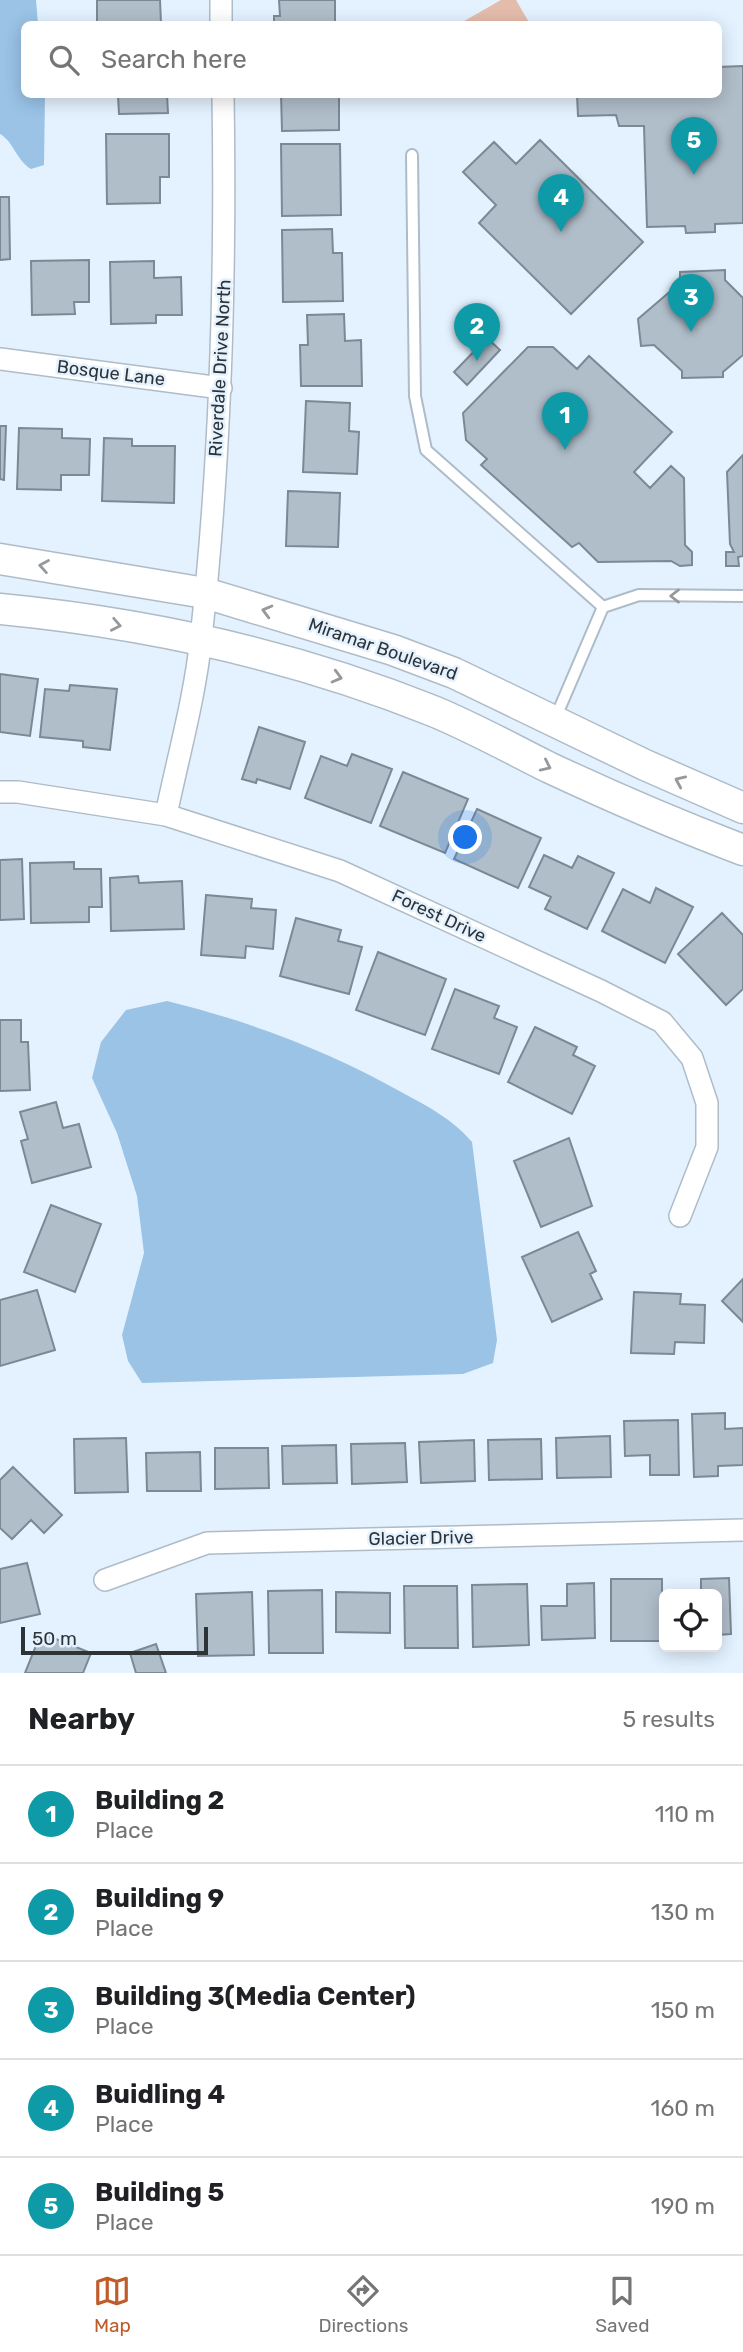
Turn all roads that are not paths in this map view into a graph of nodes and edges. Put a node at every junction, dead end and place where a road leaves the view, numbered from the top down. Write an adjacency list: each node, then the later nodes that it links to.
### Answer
1 (221, 0): 2 (street)
2 (221, 21)
3 (223, 98): 6 (street, Riverdale Drive North)
4 (412, 155): 10 (lane)
5 (0, 359): 6 (street, Bosque Lane)
6 (221, 388): 8 (street, Riverdale Drive North)
7 (0, 559): 8 (street, Miramar Boulevard, one-way to 7)
8 (205, 593): 12 (street, Riverdale Drive North); 13 (street, Miramar Boulevard, one-way to 8)
9 (743, 596): 10 (lane, one-way to 10)
10 (603, 607): 13 (lane)
11 (0, 608): 12 (street, one-way to 12)
12 (201, 640): 16 (street, Riverdale Drive North); 17 (street, one-way to 17)
13 (554, 721): 15 (street, Miramar Boulevard, one-way to 13)
14 (0, 792): 16 (street, Forest Drive)
15 (743, 807)
16 (166, 815): 18 (street, Forest Drive)
17 (743, 850)
18 (680, 1216)
19 (743, 1530): 20 (street, Glacier Drive)
20 (105, 1580)

